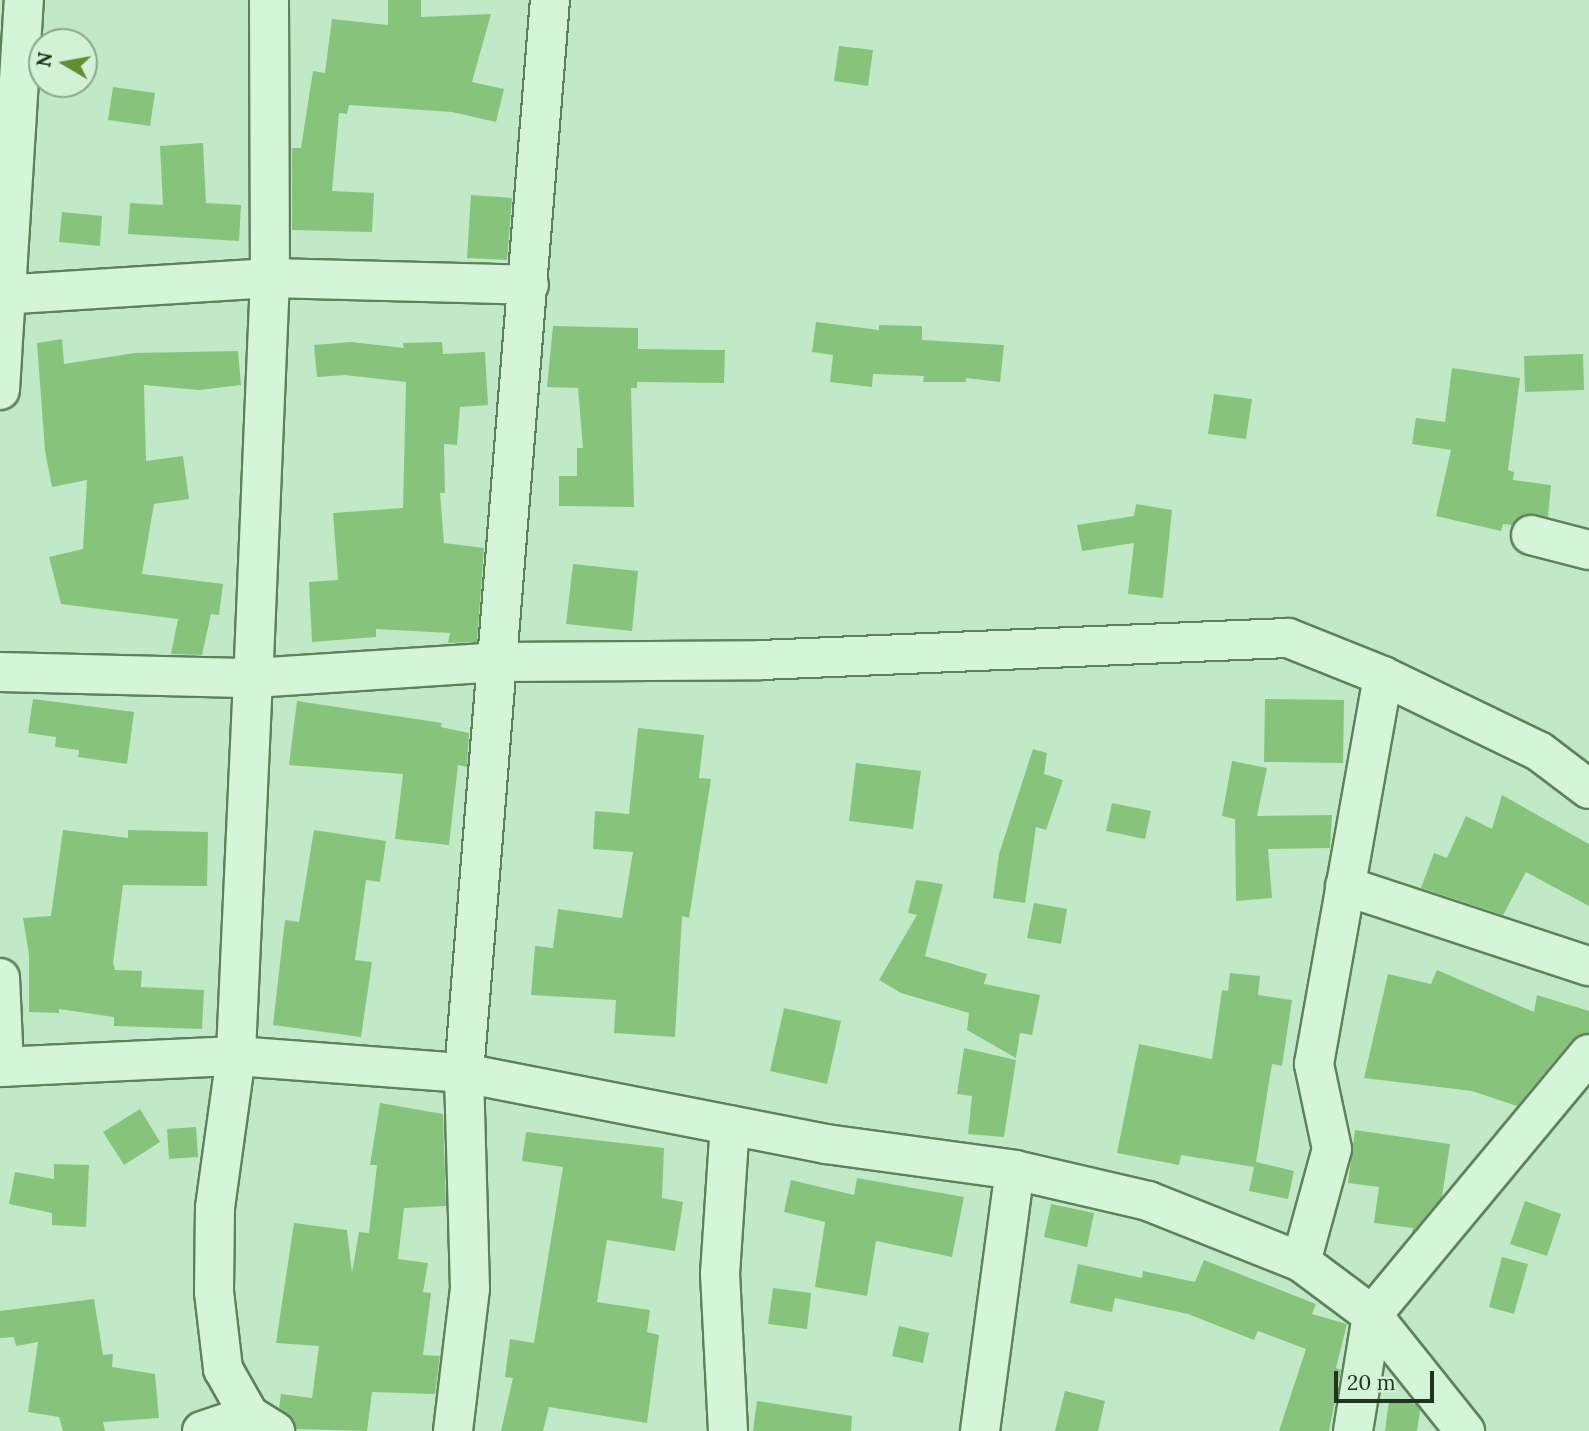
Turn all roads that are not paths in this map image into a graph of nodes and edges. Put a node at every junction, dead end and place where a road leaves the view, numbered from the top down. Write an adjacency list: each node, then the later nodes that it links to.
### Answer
1 (24, 0): 6 (street)
2 (269, 0): 4 (street)
3 (550, 0): 5 (street)
4 (270, 278): 5 (street); 6 (street); 13 (street)
5 (529, 285): 10 (street)
6 (2, 295): 7 (street)
7 (0, 390)
8 (1531, 536): 9 (street)
9 (1589, 550)
10 (501, 662): 12 (street); 13 (street); 21 (street)
11 (0, 672): 13 (street)
12 (1382, 676): 14 (street); 15 (street)
13 (254, 678): 19 (street)
14 (1589, 789)
15 (1345, 887): 16 (street); 24 (street)
16 (1589, 966)
17 (0, 978): 20 (street)
18 (1589, 1054): 25 (street)
19 (236, 1056): 20 (street); 21 (street); 26 (street)
20 (2, 1067)
21 (464, 1073): 22 (street); 28 (street)
22 (730, 1125): 23 (street); 29 (street)
23 (1015, 1170): 24 (street); 30 (street)
24 (1300, 1262): 25 (street)
25 (1372, 1315): 31 (street); 32 (street)
26 (262, 1423): 27 (street)
27 (202, 1431)
28 (453, 1431)
29 (728, 1431)
30 (980, 1431)
31 (1353, 1431)
32 (1465, 1431)

